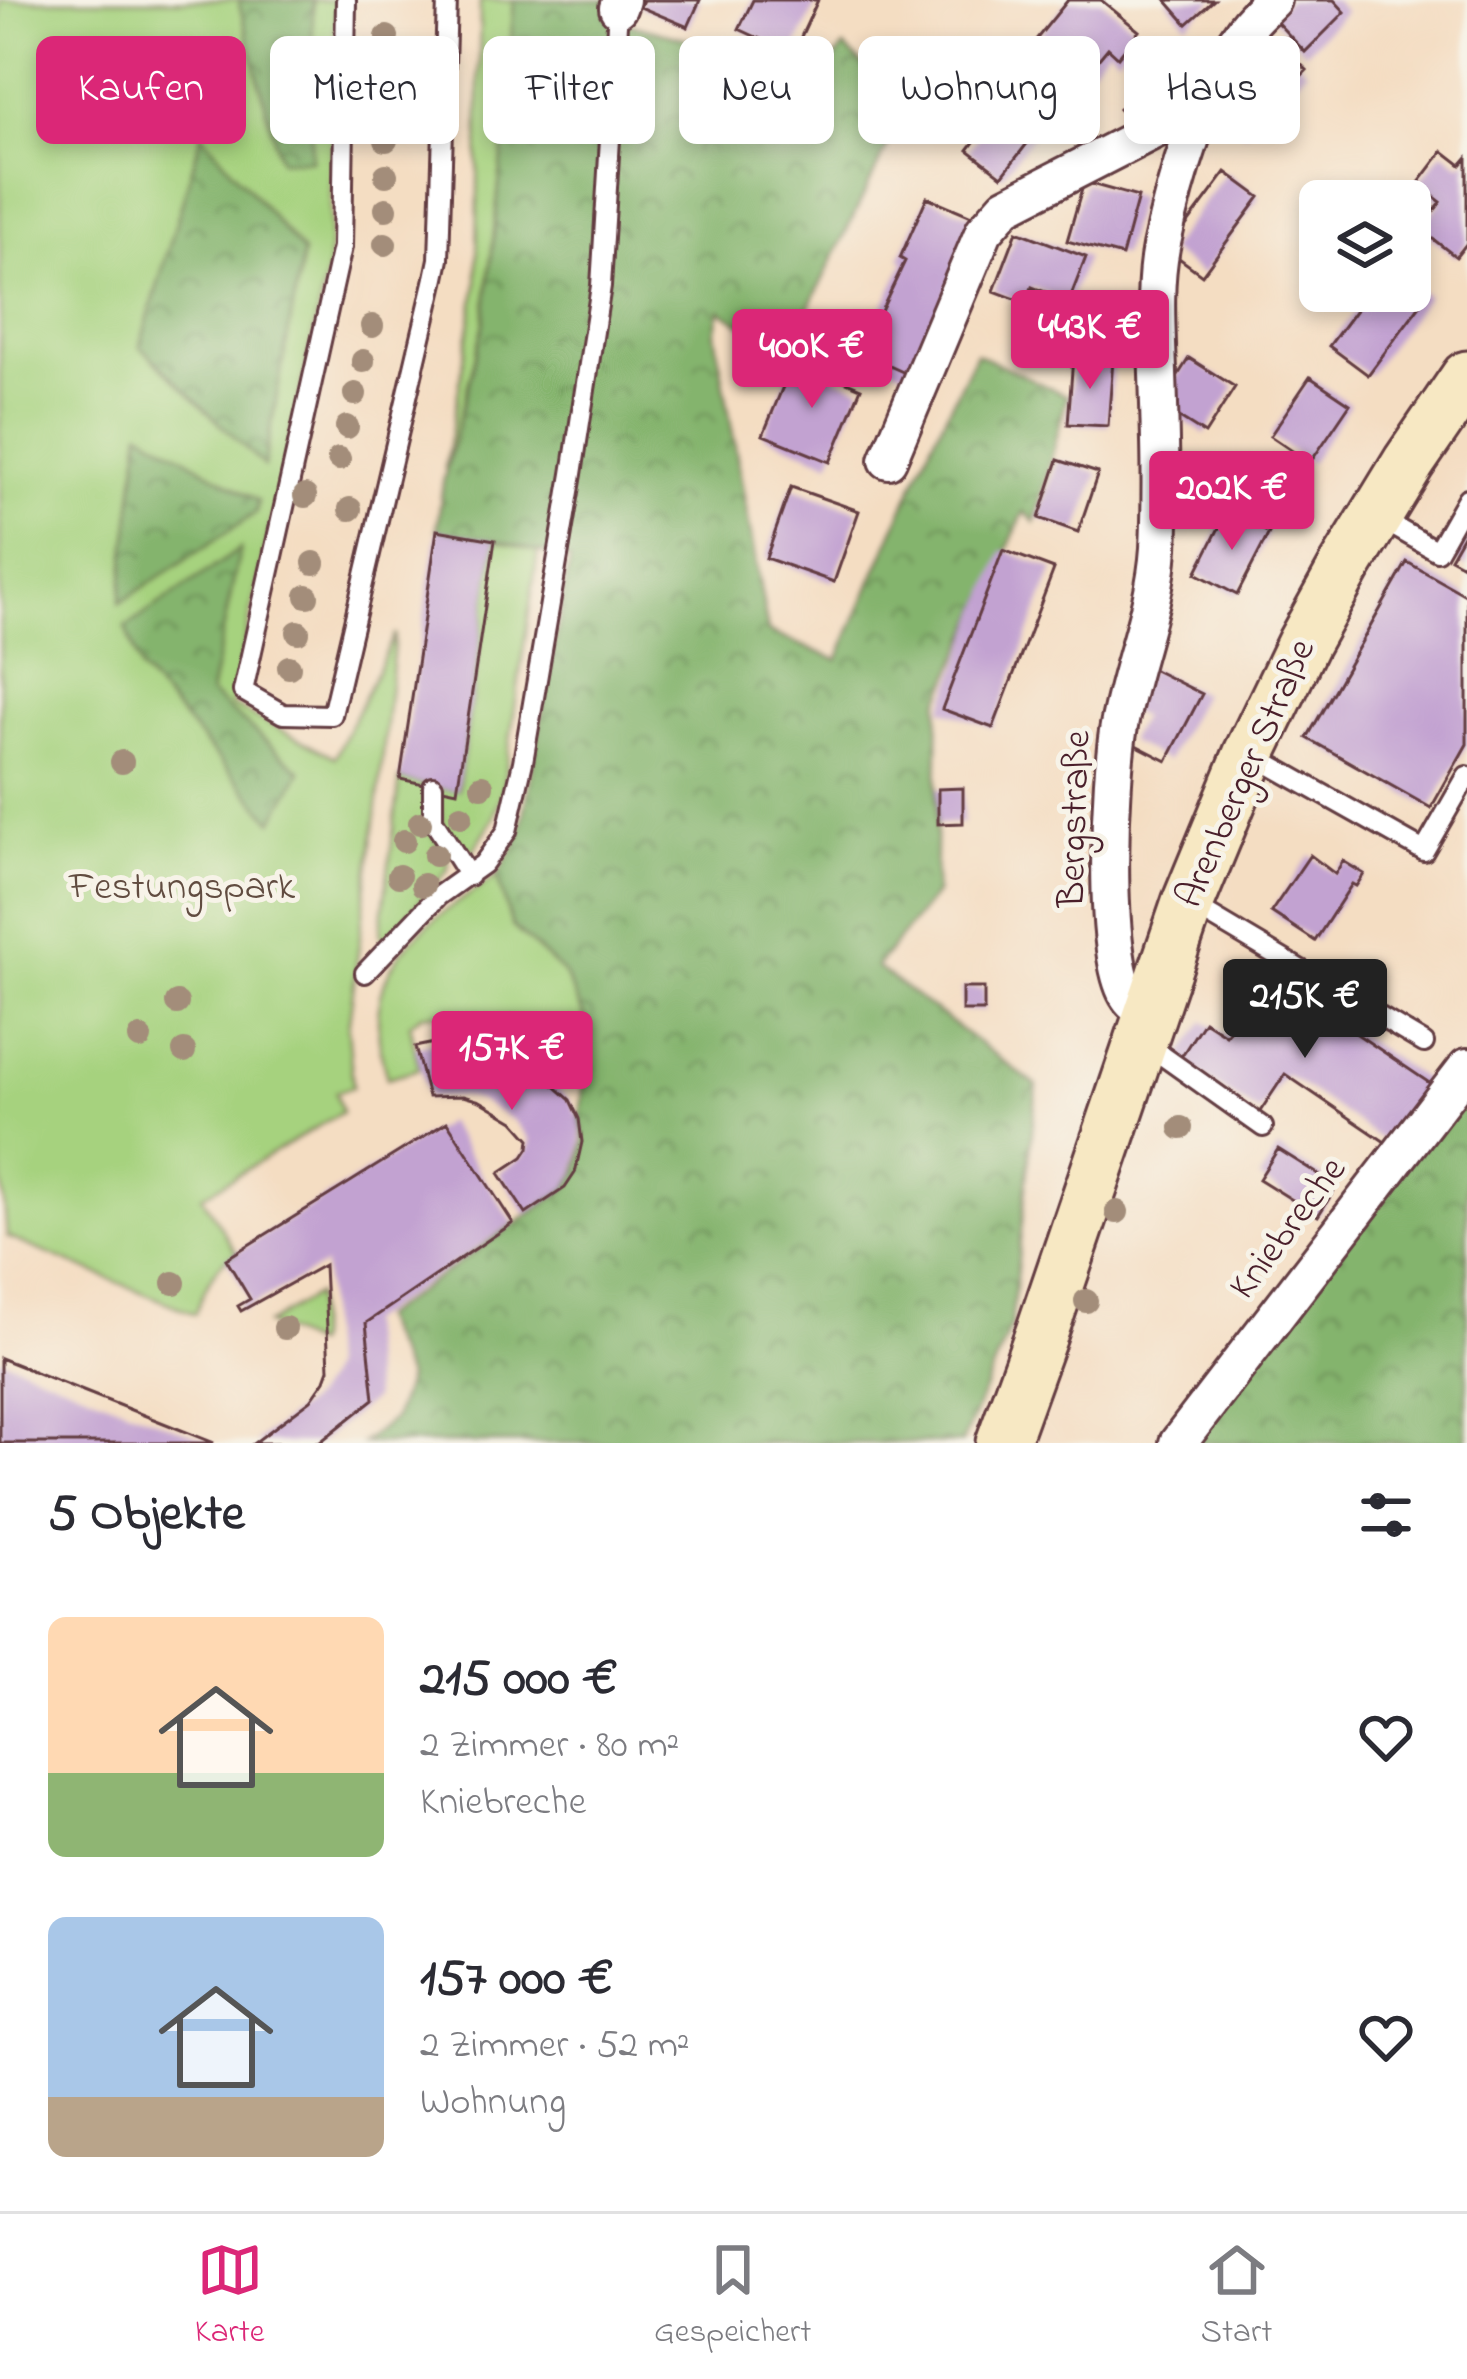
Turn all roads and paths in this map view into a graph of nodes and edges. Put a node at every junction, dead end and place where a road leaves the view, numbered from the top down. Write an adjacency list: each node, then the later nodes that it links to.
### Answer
1 (346, 0): 2 (lane)
2 (447, 0)
3 (1272, 0): 5 (street, Bergstraße)
4 (619, 4): 15 (lane)
5 (1239, 36)
6 (1127, 144): 9 (street)
7 (1191, 144): 18 (street, Bergstraße)
8 (1467, 377): 11 (main road, Arenberger Straße)
9 (888, 460)
10 (1467, 498): 11 (lane)
11 (1376, 516): 12 (main road, Arenberger Straße)
12 (1250, 754): 13 (lane); 16 (main road, Arenberger Straße)
13 (1467, 776)
14 (434, 786): 15 (lane)
15 (469, 875): 17 (lane)
16 (1187, 903): 18 (main road, Arenberger Straße); 19 (lane)
17 (365, 973)
18 (1147, 1027): 21 (lane); 22 (main road, Arenberger Straße)
19 (1424, 1043)
20 (1467, 1067): 23 (street, Kniebreche)
21 (1263, 1127)
22 (1002, 1443)
23 (1178, 1443)

